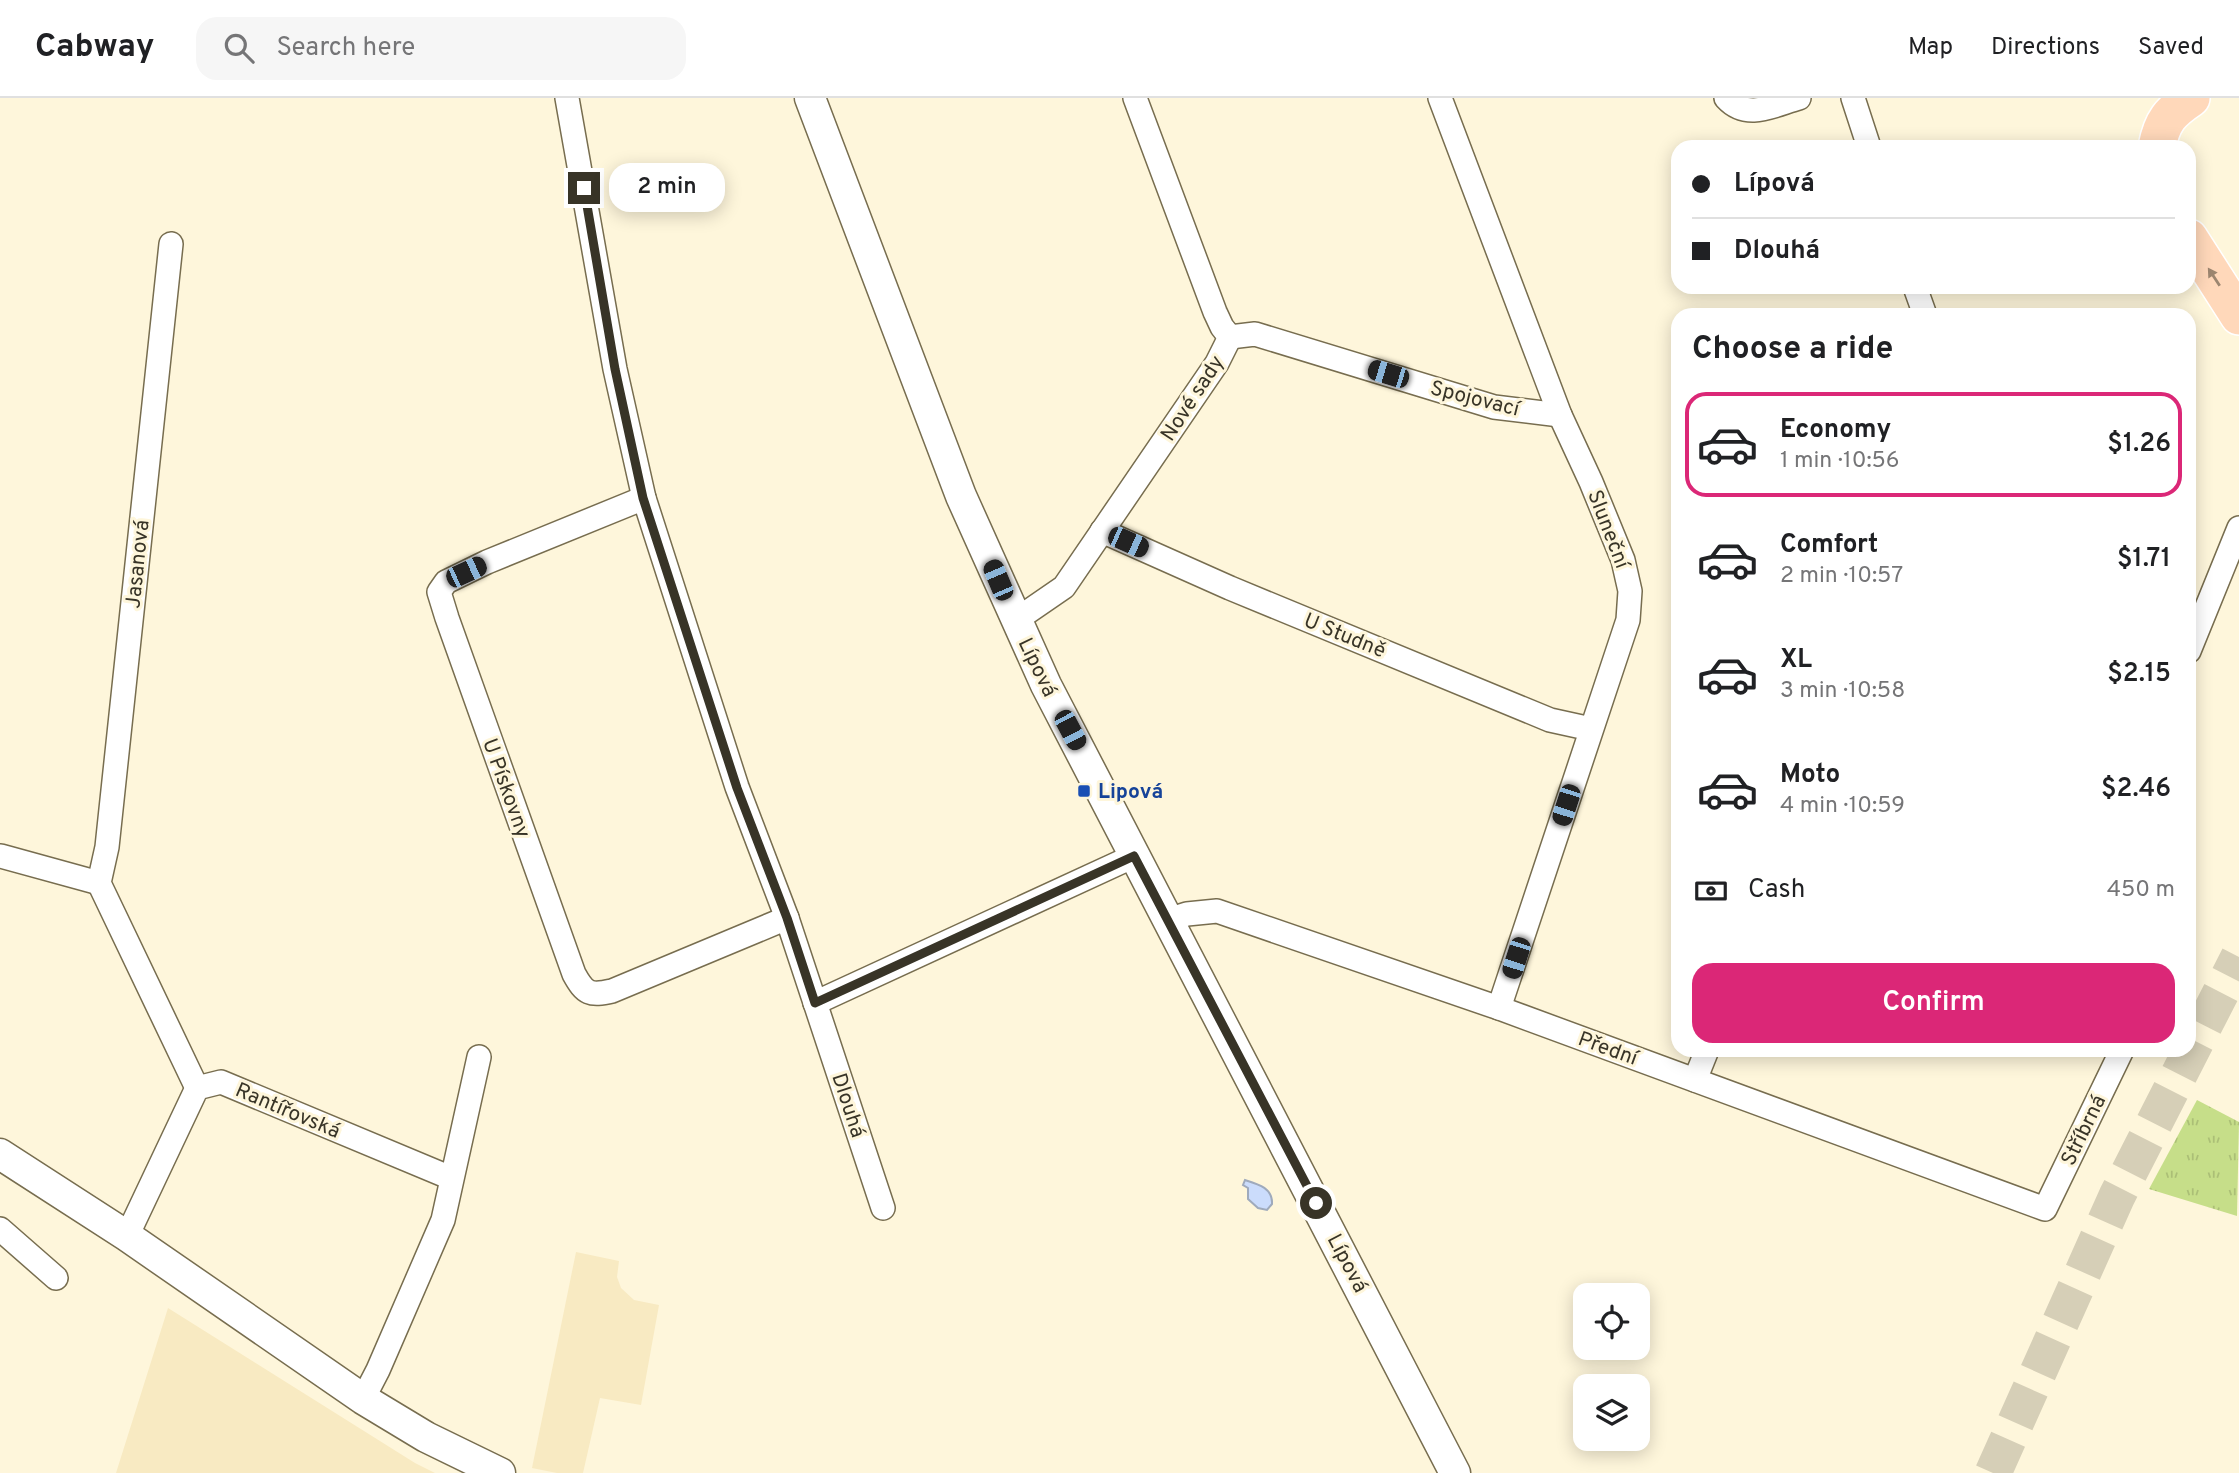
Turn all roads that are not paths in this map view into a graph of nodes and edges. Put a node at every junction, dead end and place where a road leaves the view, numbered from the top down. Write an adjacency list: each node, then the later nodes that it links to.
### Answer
1 (567, 98): 16 (street, Dlouhá)
2 (810, 98): 19 (street, Lípová)
3 (1135, 98): 14 (street, Nové sady)
4 (1440, 98): 15 (street, Sluneční)
5 (1726, 98): 6 (street)
6 (1799, 98)
7 (1853, 98): 9 (street)
8 (2181, 102): 10 (main road)
9 (1867, 140)
10 (2159, 140)
11 (171, 244): 24 (street, Jasanová)
12 (2196, 249): 13 (main road, one-way to 12)
13 (2239, 316)
14 (1230, 337): 15 (street, Spojovací); 18 (street, Nové sady)
15 (1560, 415): 21 (street, Sluneční)
16 (643, 498): 25 (street, Dlouhá); 25 (street, U Pískovny)
17 (2239, 528): 20 (street)
18 (1102, 531): 19 (street, Nové sady); 21 (street, U Studně)
19 (1016, 620): 23 (street, Lípová)
20 (2196, 634)
21 (1591, 729): 28 (street, Sluneční)
22 (1, 856): 24 (street)
23 (1134, 856): 26 (street, Lípová); 27 (street)
24 (99, 883): 33 (street)
25 (787, 918): 27 (street, Dlouhá)
26 (1168, 920): 28 (street, Přední); 43 (street, Lípová)
27 (815, 1003): 36 (street, Dlouhá)
28 (1499, 1009): 32 (street, Přední)
29 (479, 1057): 35 (street)
30 (1704, 1057): 32 (street)
31 (2119, 1057): 37 (street, Stříbrná)
32 (1695, 1080): 37 (street, Přední)
33 (197, 1088): 35 (street, Rantířovská); 39 (street)
34 (0, 1154): 39 (street)
35 (451, 1178): 41 (street)
36 (883, 1208)
37 (2045, 1209)
38 (0, 1229): 40 (street)
39 (127, 1236): 41 (street)
40 (56, 1278)
41 (363, 1399): 42 (street)
42 (500, 1473)
43 (1455, 1473)

